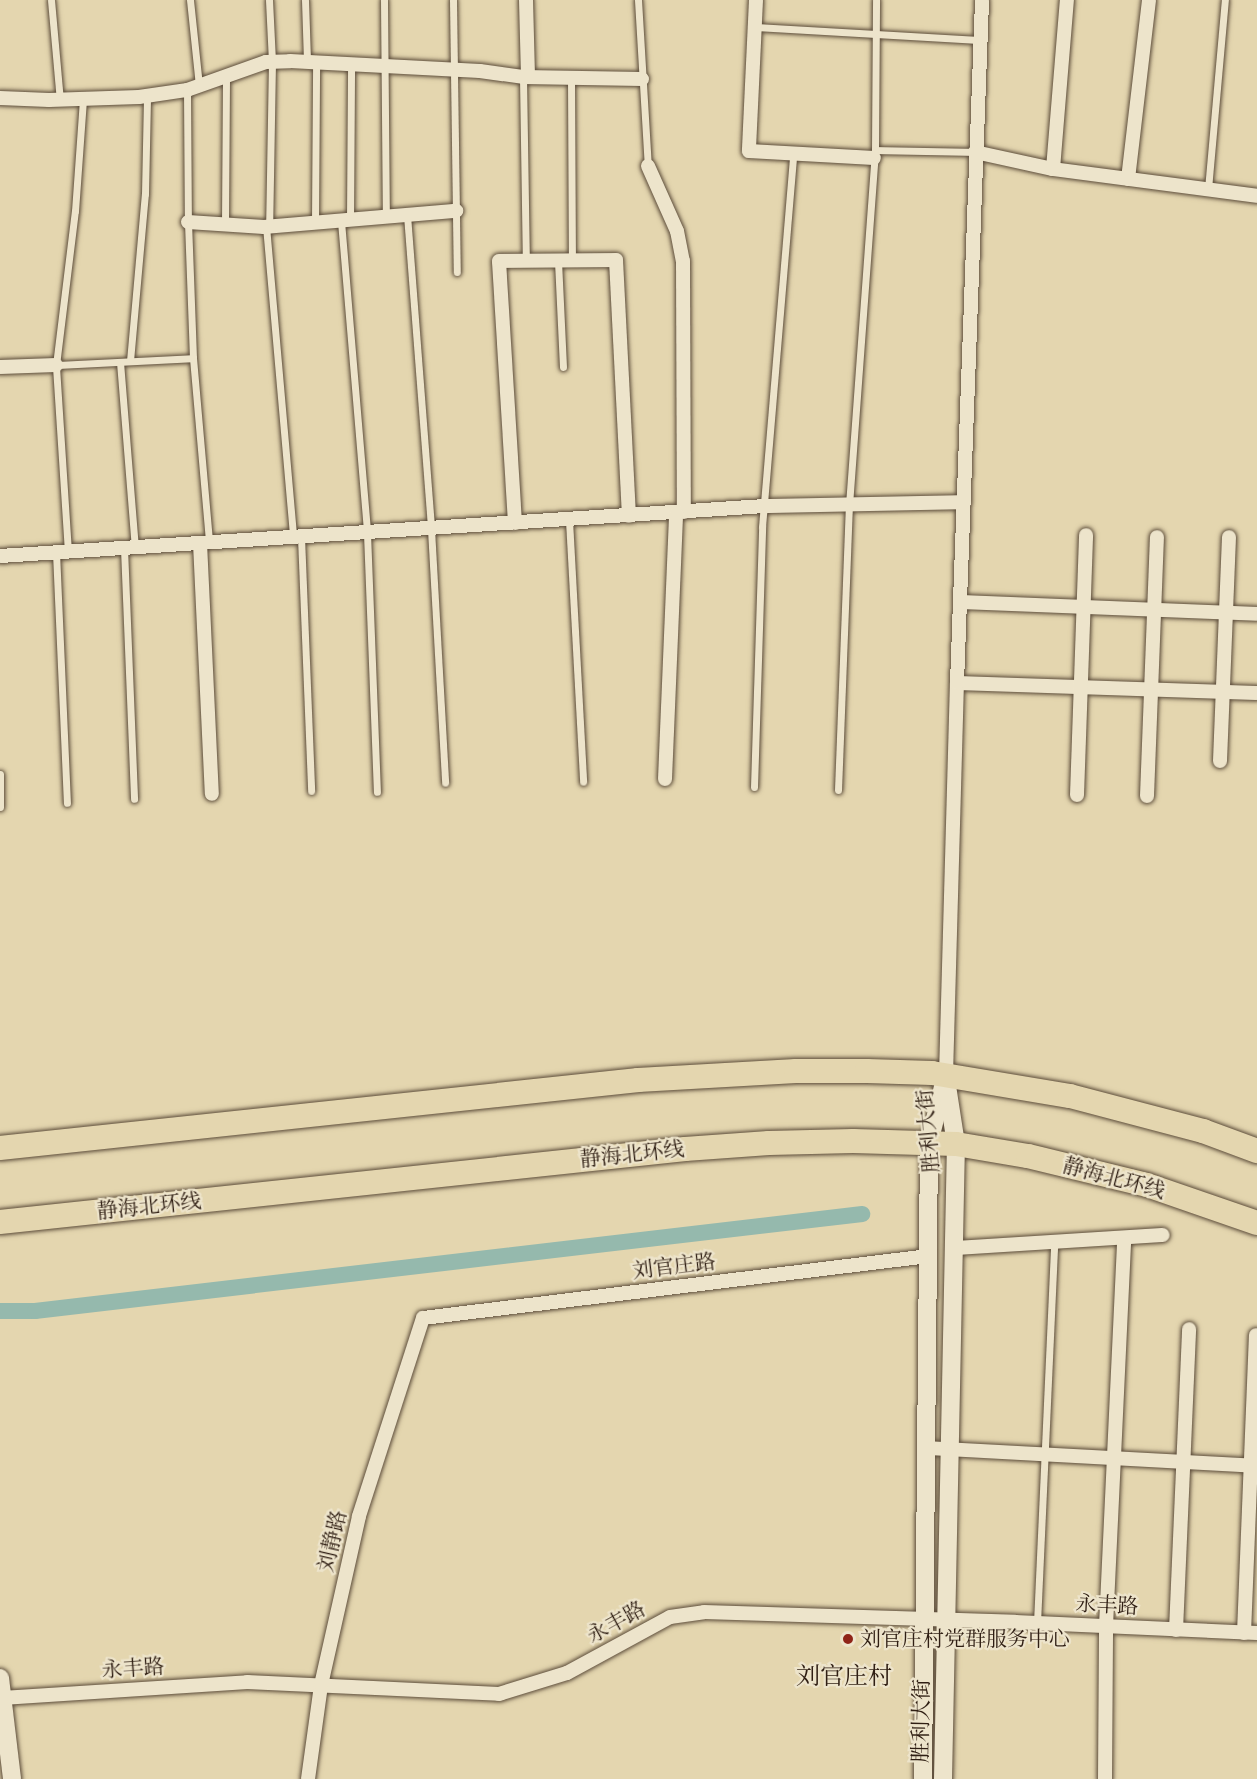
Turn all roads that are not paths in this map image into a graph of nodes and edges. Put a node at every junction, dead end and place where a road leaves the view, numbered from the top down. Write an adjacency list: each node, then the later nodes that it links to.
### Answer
1 (51, 0): 31 (lane)
2 (190, 0): 27 (lane)
3 (269, 0): 19 (lane)
4 (305, 0): 18 (lane)
5 (384, 0): 21 (lane)
6 (453, 0): 22 (lane)
7 (526, 0): 24 (street)
8 (638, 0): 26 (lane)
9 (756, 0): 15 (street)
10 (876, 0): 16 (lane)
11 (982, 0): 17 (street)
12 (1067, 0): 36 (street)
13 (1149, 0): 37 (street)
14 (1225, 0): 38 (lane)
15 (755, 27): 16 (lane); 33 (street)
16 (876, 34): 17 (lane); 34 (lane)
17 (980, 40): 32 (street)
18 (311, 61): 19 (street); 20 (street); 46 (lane)
19 (272, 62): 23 (street); 47 (lane)
20 (351, 64): 21 (street); 43 (lane)
21 (386, 67): 22 (street); 42 (lane)
22 (454, 70): 24 (street); 40 (lane)
23 (226, 77): 27 (street); 45 (lane)
24 (526, 77): 25 (street); 48 (lane)
25 (571, 79): 26 (street); 49 (lane)
26 (642, 79): 35 (lane)
27 (193, 88): 28 (street); 44 (lane)
28 (147, 95): 30 (street); 52 (lane)
29 (0, 98): 31 (street)
30 (84, 99): 31 (street); 54 (lane)
31 (60, 100)
32 (975, 152): 34 (lane); 36 (street); 57 (street)
33 (793, 154): 34 (street); 59 (lane)
34 (874, 154): 58 (lane)
35 (648, 166): 60 (street)
36 (1053, 169): 37 (street)
37 (1128, 179): 38 (street)
38 (1208, 189): 39 (street)
39 (1257, 196)
40 (456, 211): 41 (street); 50 (lane)
41 (407, 215): 42 (street); 64 (lane)
42 (386, 217): 43 (street)
43 (346, 220): 46 (street); 65 (lane)
44 (188, 222): 45 (street); 51 (lane)
45 (225, 223): 47 (street)
46 (315, 223): 47 (street)
47 (268, 226): 67 (lane)
48 (526, 261): 49 (street); 63 (street)
49 (565, 261): 55 (lane); 61 (street)
50 (457, 272)
51 (193, 358): 52 (lane); 70 (lane)
52 (130, 361): 53 (lane)
53 (120, 362): 54 (lane); 71 (lane)
54 (56, 365): 56 (street); 72 (lane)
55 (563, 366)
56 (0, 367)
57 (964, 502): 58 (street); 74 (street)
58 (849, 505): 59 (street); 90 (lane)
59 (764, 506): 60 (street); 89 (lane)
60 (680, 513): 61 (street); 86 (street)
61 (629, 516): 62 (street)
62 (569, 520): 63 (street); 87 (lane)
63 (515, 523): 64 (street)
64 (431, 529): 65 (street); 88 (lane)
65 (367, 533): 67 (street); 92 (lane)
66 (1086, 535): 75 (street)
67 (297, 537): 70 (street); 91 (lane)
68 (1157, 537): 76 (street)
69 (1229, 537): 77 (street)
70 (205, 543): 71 (street); 93 (street)
71 (129, 548): 72 (street); 96 (lane)
72 (62, 552): 73 (street); 97 (lane)
73 (0, 556)
74 (962, 602): 75 (street); 79 (street)
75 (1083, 607): 76 (street); 80 (street)
76 (1154, 609): 77 (street); 81 (street)
77 (1226, 612): 78 (street); 82 (street)
78 (1257, 614)
79 (957, 683): 80 (street); 99 (street)
80 (1081, 687): 81 (street); 94 (street)
81 (1151, 690): 82 (street); 95 (street)
82 (1223, 692): 83 (street); 84 (street)
83 (1257, 693)
84 (1220, 761)
85 (0, 774): 98 (lane)
86 (665, 779)
87 (583, 782)
88 (445, 783)
89 (754, 787)
90 (838, 790)
91 (311, 791)
92 (376, 792)
93 (212, 794)
94 (1077, 795)
95 (1147, 796)
96 (134, 799)
97 (67, 803)
98 (0, 807)
99 (946, 1075): 100 (main road, 胜利大街); 101 (main road, 胜利大街); 102 (highway); 103 (highway)
100 (929, 1143): 101 (highway, 静海北环线); 104 (highway, 静海北环线); 110 (main road, 胜利大街)
101 (956, 1144): 105 (highway, 静海北环线); 109 (main road, 胜利大街)
102 (0, 1148)
103 (1257, 1151)
104 (0, 1222)
105 (1257, 1223)
106 (1163, 1235): 107 (street)
107 (1124, 1238): 108 (street); 117 (street)
108 (1054, 1242): 109 (street); 116 (lane)
109 (955, 1248): 115 (main road, 胜利大街)
110 (929, 1256): 111 (street, 刘官庄路); 114 (main road, 胜利大街)
111 (423, 1318): 127 (street, 刘静路)
112 (1189, 1329): 118 (street)
113 (1256, 1335): 119 (street)
114 (927, 1448): 115 (street); 120 (main road, 胜利大街)
115 (951, 1449): 116 (street); 121 (main road, 胜利大街)
116 (1046, 1454): 117 (street); 122 (lane)
117 (1114, 1458): 118 (street); 123 (street)
118 (1183, 1462): 119 (street); 124 (street)
119 (1254, 1466): 125 (street)
120 (926, 1619): 121 (street, 永丰路); 127 (street, 永丰路); 131 (main road, 胜利大街)
121 (945, 1620): 122 (street, 永丰路); 132 (main road, 胜利大街)
122 (1038, 1623): 123 (street, 永丰路)
123 (1106, 1626): 124 (street, 永丰路); 133 (street)
124 (1176, 1630): 125 (street, 永丰路)
125 (1250, 1633)
126 (0, 1678): 128 (main road)
127 (321, 1686): 128 (street, 永丰路); 130 (street, 刘静路)
128 (2, 1698): 129 (main road)
129 (7, 1769)
130 (308, 1779)
131 (923, 1779)
132 (943, 1779)
133 (1105, 1779)

